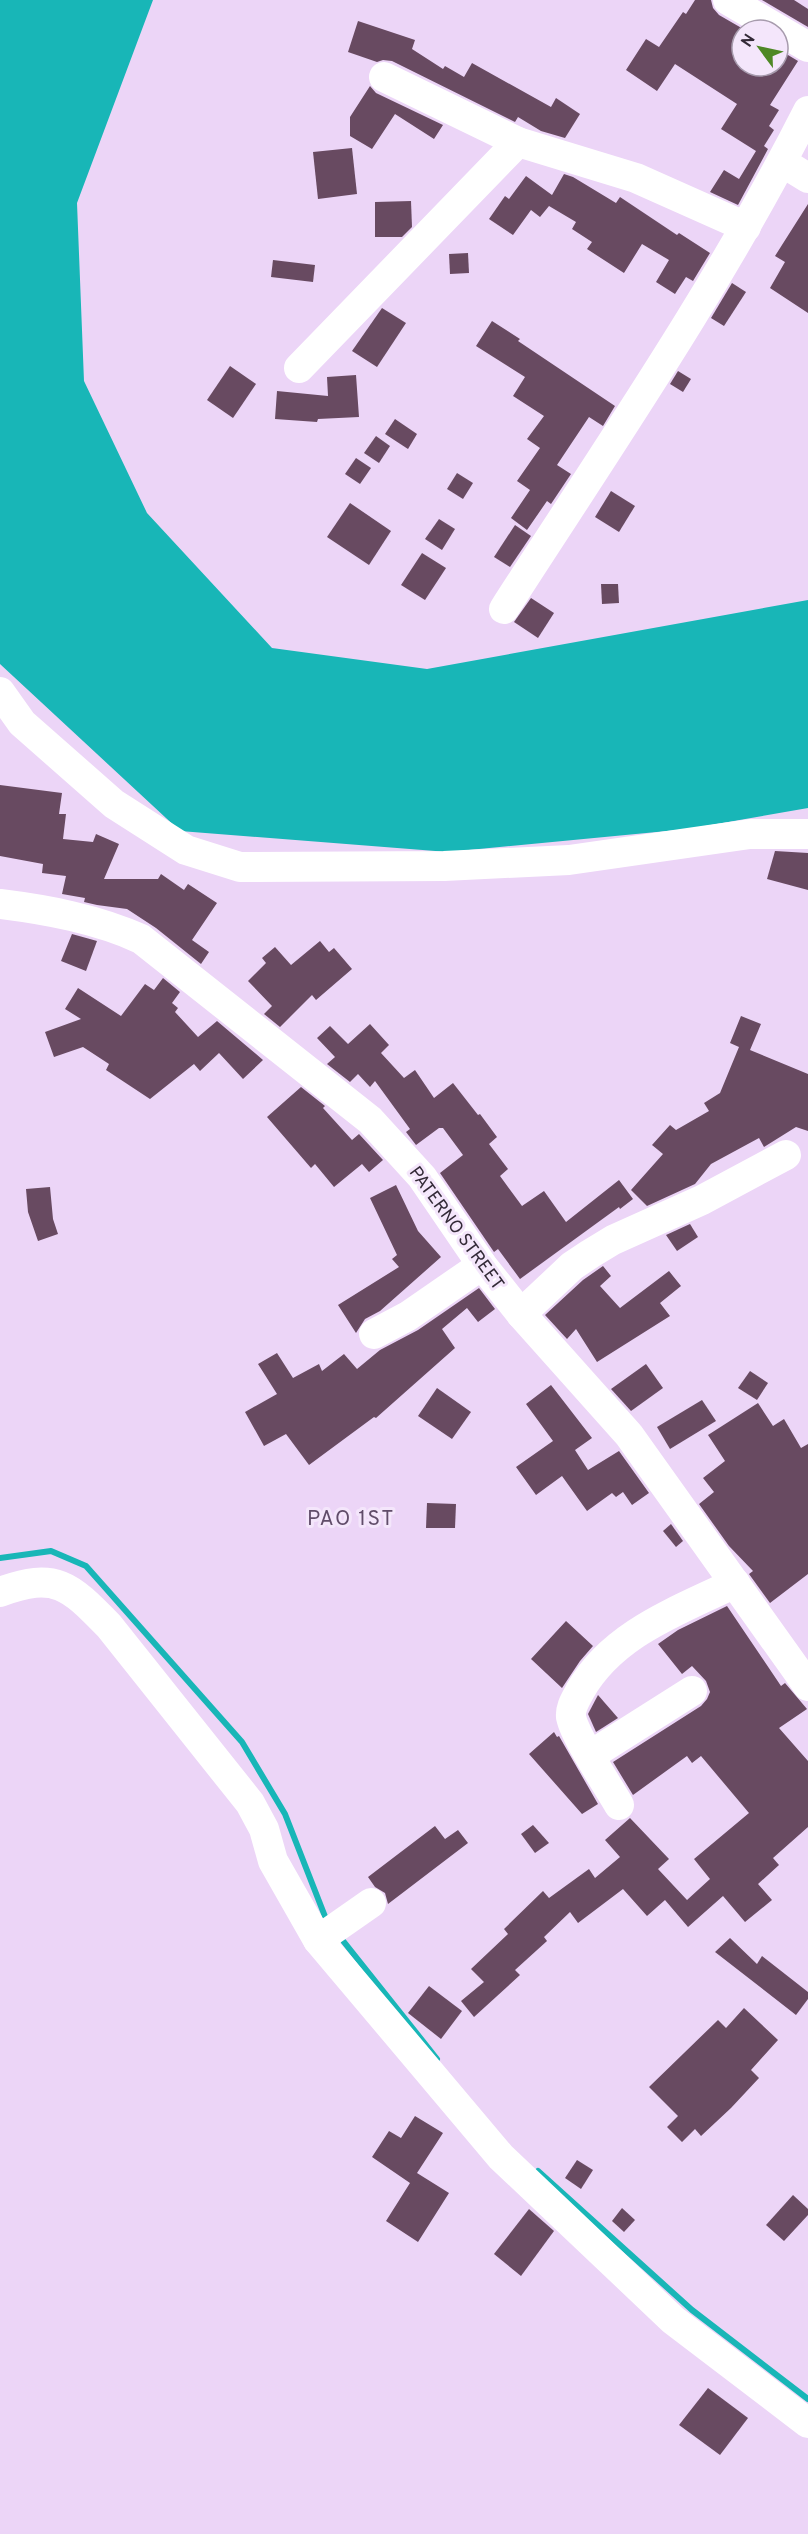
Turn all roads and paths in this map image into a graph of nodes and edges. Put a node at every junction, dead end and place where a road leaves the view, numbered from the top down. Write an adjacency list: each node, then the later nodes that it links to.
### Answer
1 (728, 0): 2 (street)
2 (808, 47)
3 (384, 77): 5 (street)
4 (808, 111): 6 (street)
5 (518, 142): 8 (street); 9 (street)
6 (782, 162): 7 (street); 8 (street)
7 (808, 178)
8 (746, 227): 10 (street)
9 (300, 368)
10 (504, 609)
11 (0, 692): 12 (street)
12 (808, 834)
13 (0, 904): 15 (street, PATERNO STREET)
14 (786, 1155): 16 (street)
15 (482, 1265): 16 (street, PATERNO STREET); 17 (street)
16 (521, 1314): 18 (street, PATERNO STREET)
17 (374, 1334)
18 (735, 1584): 20 (street, PATERNO STREET); 22 (street)
19 (0, 1592): 25 (street)
20 (808, 1686)
21 (692, 1691): 22 (street)
22 (591, 1755): 23 (street)
23 (619, 1805)
24 (371, 1903): 25 (street)
25 (318, 1940): 26 (street)
26 (808, 2423)

